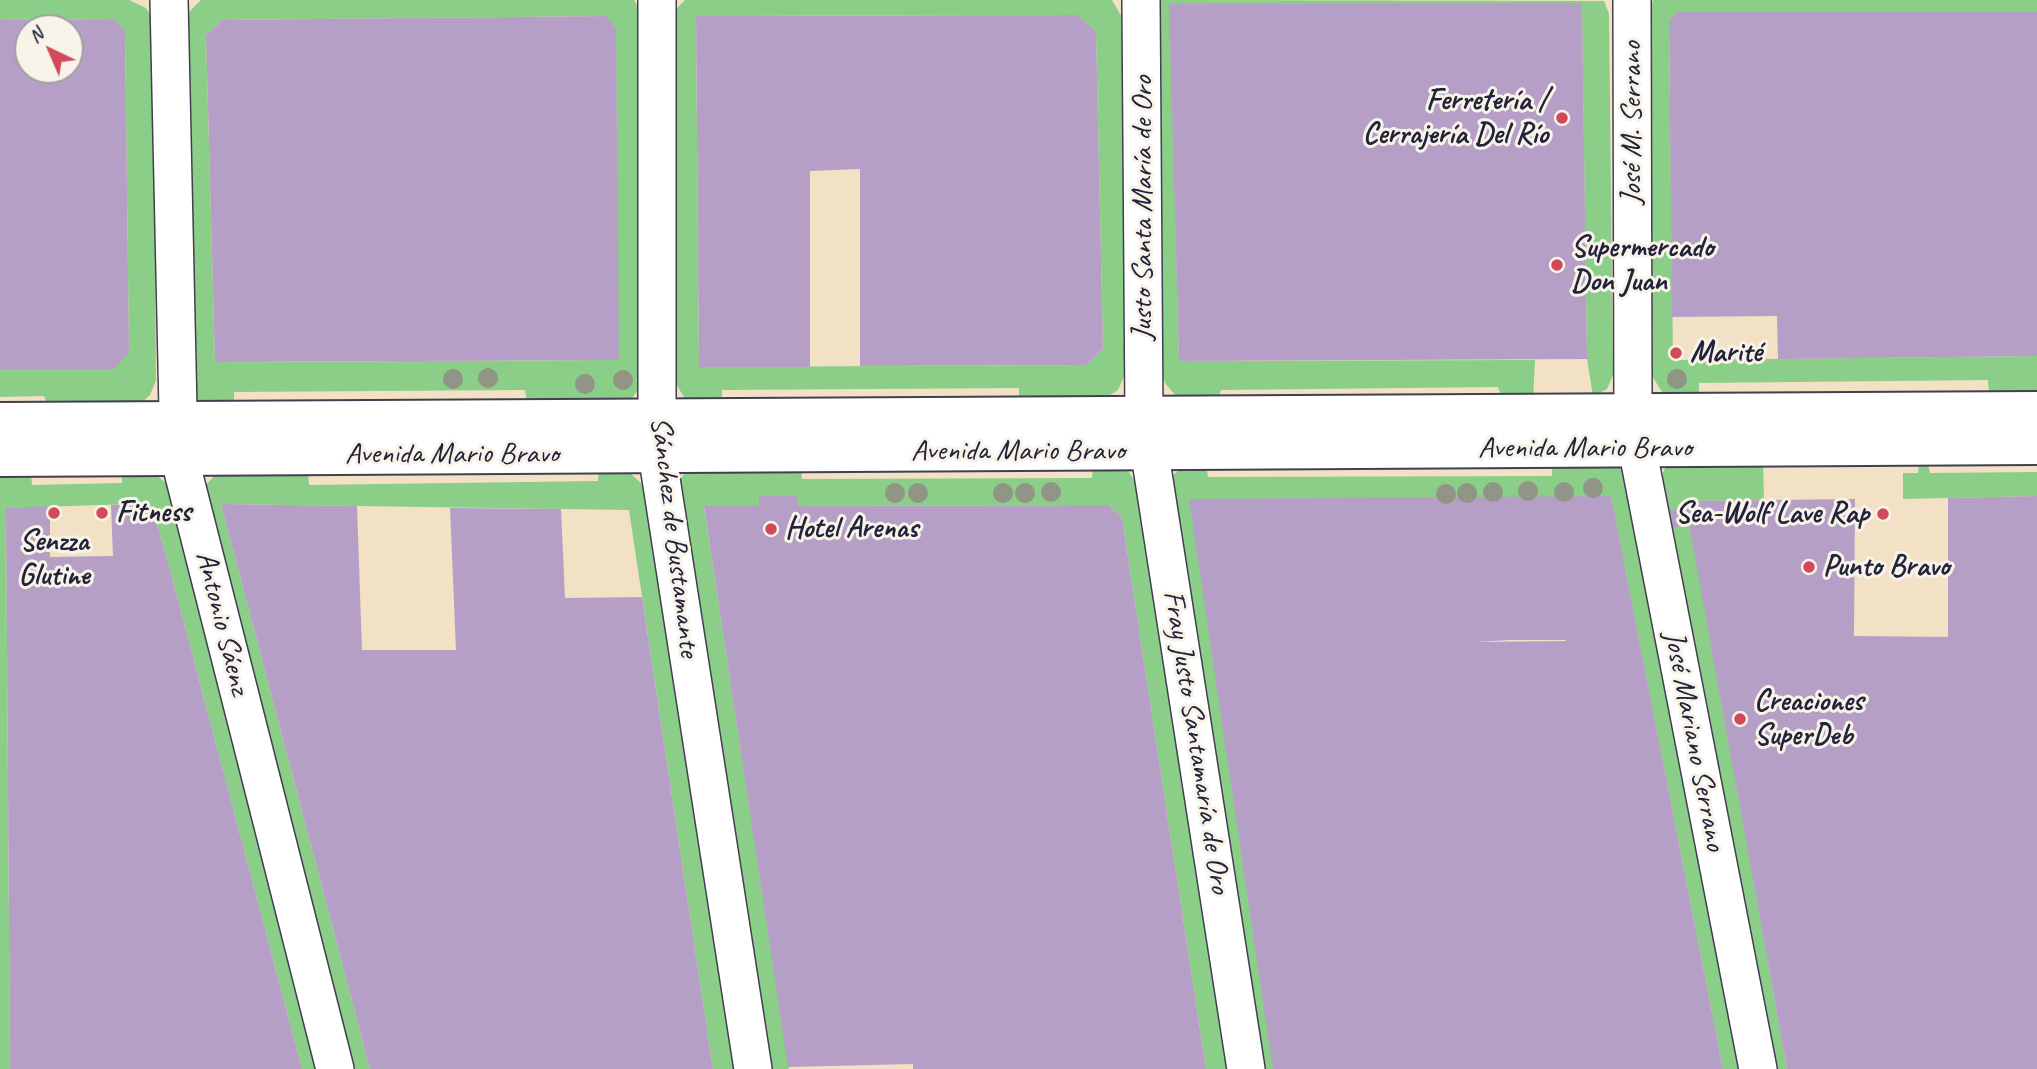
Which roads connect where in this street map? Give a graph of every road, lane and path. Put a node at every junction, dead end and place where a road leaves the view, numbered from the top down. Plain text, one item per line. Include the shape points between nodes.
1 (169, 0) edge
2 (657, 0) edge
3 (1142, 0) edge
4 (1632, 0) edge
5 (2037, 411) edge
6 (0, 422) edge
7 (1635, 430) junction
8 (1147, 433) junction
9 (657, 436) junction
10 (178, 438) junction
11 (2037, 445) edge
12 (0, 457) edge
13 (335, 1069) edge
14 (753, 1069) edge
15 (1246, 1069) edge
16 (1758, 1069) edge

1 - 10 street, Antonio Sáenz
2 - 9 street, Sánchez de Bustamante
3 - 8 street, Justo Santa María de Oro
4 - 7 street, José M. Serrano
5 - 7 main road, Avenida Mario Bravo
6 - 10 main road, Avenida Mario Bravo
7 - 8 main road, Avenida Mario Bravo
7 - 11 main road, Avenida Mario Bravo
7 - 16 street, José Mariano Serrano
8 - 9 main road, Avenida Mario Bravo
8 - 15 street, Fray Justo Santamaría de Oro
9 - 10 main road, Avenida Mario Bravo
9 - 14 street, Sánchez de Bustamante
10 - 12 main road, Avenida Mario Bravo
10 - 13 street, Antonio Sáenz

